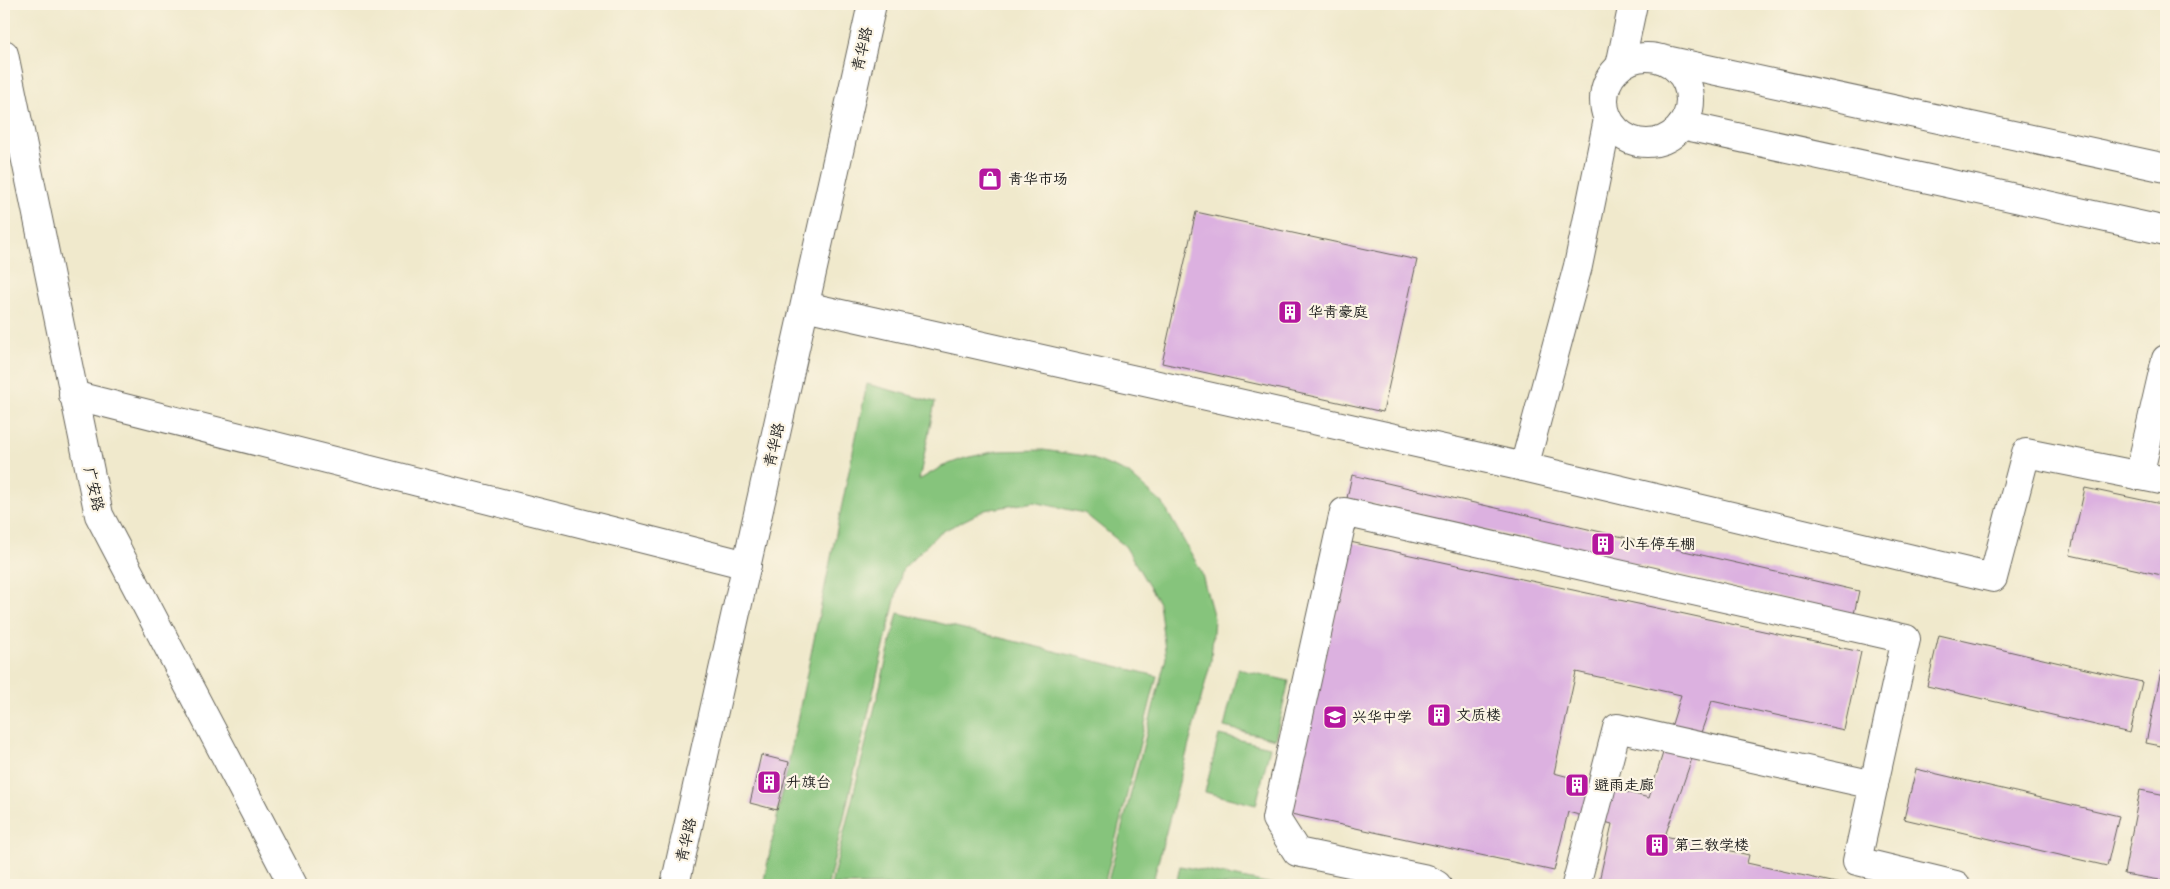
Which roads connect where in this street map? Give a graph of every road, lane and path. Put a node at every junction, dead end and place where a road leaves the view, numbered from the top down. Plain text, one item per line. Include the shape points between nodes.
1 (872, 4) edge
2 (1633, 4) edge
3 (4, 54) edge
4 (1661, 59) junction
5 (1620, 66) junction
6 (1608, 119) junction
7 (1682, 125) junction
8 (2166, 168) edge
9 (2166, 231) edge
10 (805, 306) junction
11 (2166, 359) edge
12 (73, 395) junction
13 (1524, 467) junction
14 (2139, 476) junction
15 (2166, 481) edge
16 (747, 565) junction
17 (1874, 786) junction
18 (293, 885) edge
19 (676, 885) edge
20 (1437, 885) edge
21 (1576, 885) edge
22 (1956, 885) edge

1 - 10 street, 青华路
2 - 5 street
3 - 12 street, 广安路
4 - 5 street via 1633,59
4 - 7 street via 1682,74 1688,87 1688,114
4 - 8 street
5 - 6 street via 1605,90
6 - 7 street via 1629,139 1644,142 1672,135
6 - 13 street via 1578,266
7 - 9 street
10 - 13 street
10 - 16 street, 青华路
11 - 14 street
12 - 16 street
12 - 18 street, 广安路 via 99,514
13 - 14 street via 1993,578 2026,453
14 - 15 street
16 - 19 street, 青华路
17 - 20 street via 1906,639 1344,512 1276,819 1297,852 1427,879
17 - 21 street via 1617,728
17 - 22 street via 1857,862

